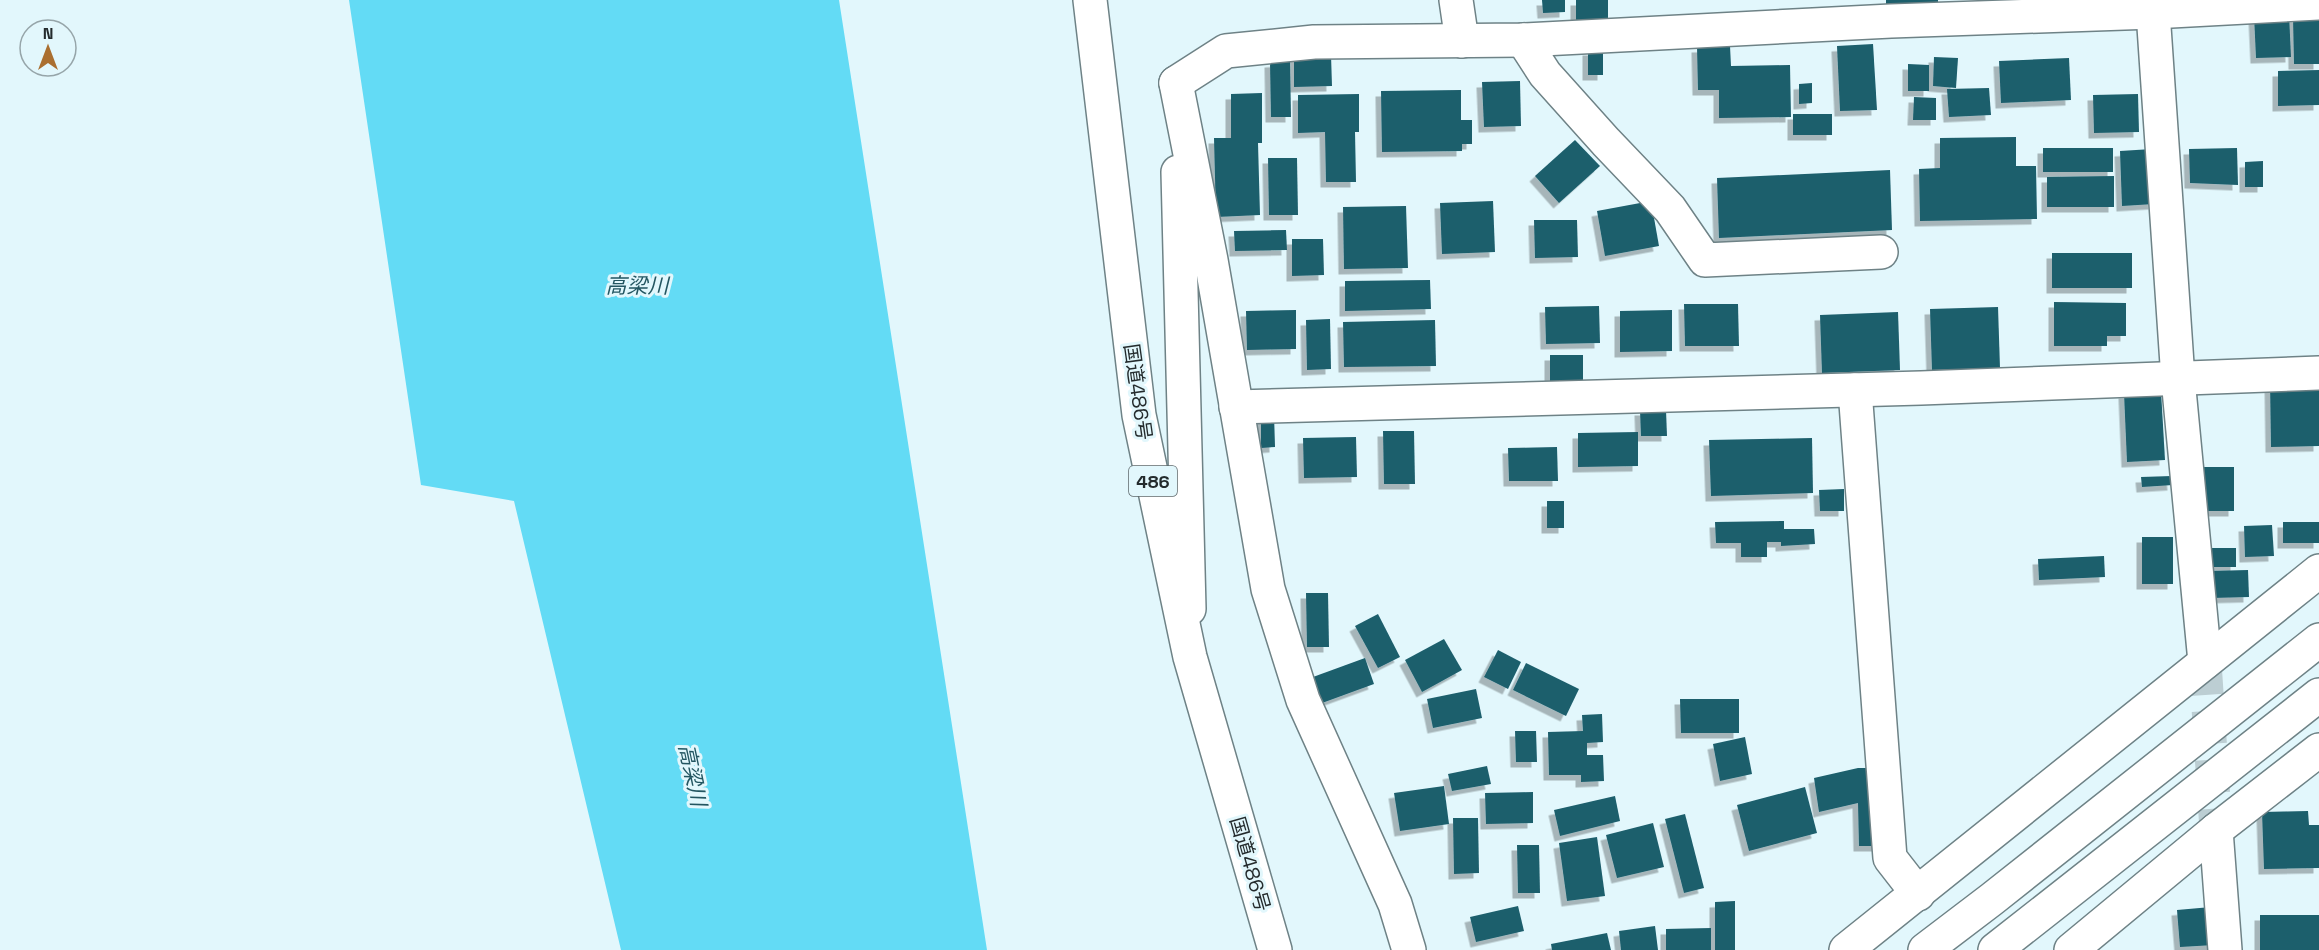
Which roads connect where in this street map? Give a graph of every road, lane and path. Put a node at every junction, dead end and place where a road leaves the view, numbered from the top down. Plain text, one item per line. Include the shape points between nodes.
1 (1090, 0) edge
2 (1456, 0) edge
3 (2319, 3) edge
4 (2153, 12) junction
5 (1747, 14) edge
6 (1523, 40) junction
7 (1462, 41) junction
8 (1176, 83) junction
9 (1881, 252) dead end
10 (2319, 373) edge
11 (2178, 379) junction
12 (1855, 390) junction
13 (1236, 407) junction
14 (2319, 571) edge
15 (2319, 640) edge
16 (1190, 657) junction
17 (2205, 662) junction
18 (2319, 695) edge
19 (2319, 750) edge
20 (2216, 830) junction
21 (1918, 894) junction
22 (1275, 950) edge
23 (1409, 950) edge
24 (1846, 950) edge
25 (1925, 950) edge
26 (1995, 950) edge
27 (2071, 950) edge
28 (2225, 950) edge

1 - 16 main road, 国道486号 / 486 via 1139,415
2 - 7 main road
3 - 4 main road
4 - 5 main road via 1891,21
4 - 11 main road
5 - 6 main road
6 - 7 main road
6 - 9 main road via 1545,74 1670,209 1705,261
7 - 8 main road via 1314,42 1226,51
8 - 13 main road
8 - 16 main road
10 - 11 main road
11 - 12 main road
11 - 17 main road
12 - 13 main road
12 - 21 main road via 1890,858
13 - 23 main road via 1268,589 1299,689 1395,904
14 - 17 main road
15 - 25 main road
16 - 22 main road, 国道486号 / 486
17 - 21 main road
18 - 26 main road
19 - 20 main road
20 - 27 main road
20 - 28 main road
21 - 24 main road

